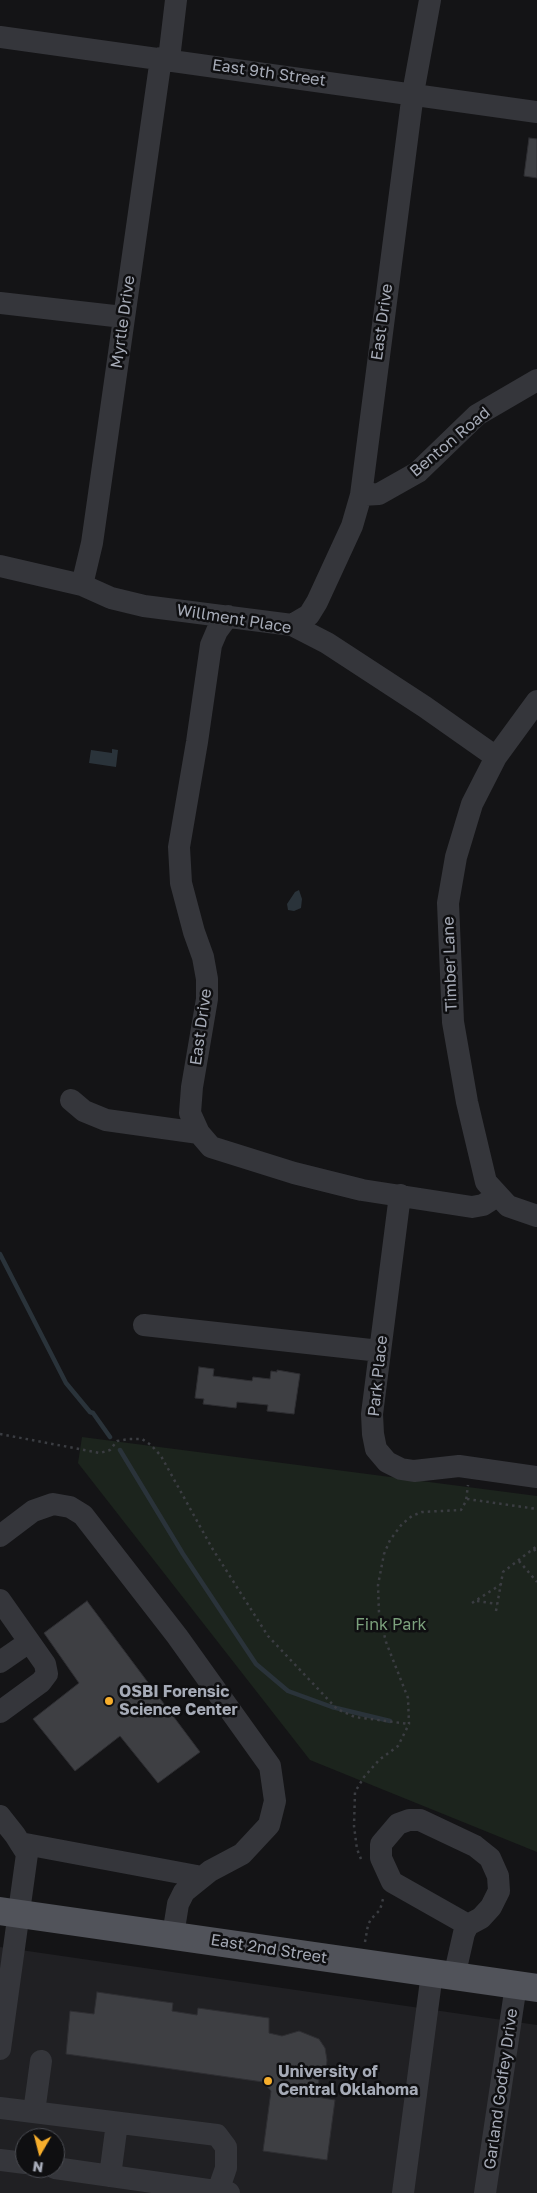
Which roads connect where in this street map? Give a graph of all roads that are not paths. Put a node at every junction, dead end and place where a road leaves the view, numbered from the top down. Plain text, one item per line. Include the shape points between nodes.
1 (176, 0) edge
2 (430, 0) edge
3 (0, 37) edge
4 (165, 59) junction
5 (413, 93) junction
6 (537, 112) edge
7 (0, 303) edge
8 (123, 317) junction
9 (537, 380) edge
10 (361, 495) junction
11 (0, 566) edge
12 (82, 585) junction
13 (228, 616) junction
14 (292, 625) junction
15 (537, 701) edge
16 (496, 757) junction
17 (71, 1100) dead end
18 (198, 1133) junction
19 (400, 1195) junction
20 (497, 1196) junction
21 (537, 1216) edge
22 (144, 1324) dead end
23 (380, 1351) junction
24 (537, 1477) edge
25 (0, 1536) edge
26 (0, 1600) edge
27 (29, 1642) junction
28 (0, 1662) edge
29 (0, 1712) edge
30 (0, 1816) edge
31 (20, 1843) junction
32 (202, 1877) junction
33 (10, 1912) edge
34 (468, 1925) junction
35 (173, 1935) junction
36 (443, 1975) junction
37 (527, 1987) edge
38 (3, 2012) edge
39 (0, 2049) edge
40 (41, 2061) dead end
41 (0, 2108) edge
42 (34, 2112) junction
43 (117, 2122) junction
44 (0, 2160) edge
45 (15, 2162) edge
46 (65, 2169) edge
47 (110, 2176) junction
48 (182, 2190) edge
49 (224, 2192) edge
50 (403, 2193) edge
51 (486, 2193) edge

1 - 4 street, Myrtle Drive
2 - 5 street, East Drive
3 - 4 street, East 9th Street
4 - 5 street, East 9th Street
4 - 8 street, Myrtle Drive
5 - 6 street, East 9th Street
5 - 10 street, East Drive
7 - 8 street
8 - 12 street, Myrtle Drive via 92,543
9 - 10 street, Benton Road via 476,415 418,472 379,494
10 - 14 street, East Drive via 352,526 316,602 309,615
11 - 12 street, Willment Place
12 - 13 street, Willment Place via 111,598 144,606
13 - 14 street, Willment Place
13 - 18 street, East Drive via 216,631 211,645 179,847 181,883 208,979 190,1113
14 - 16 street, Willment Place via 327,643
15 - 16 street, Timber Lane
16 - 20 street, Timber Lane via 472,804 456,857 448,903 453,1022 479,1156 486,1182
17 - 18 street via 84,1111 106,1120
18 - 19 street via 211,1147 294,1173 362,1190
19 - 20 street via 472,1207 483,1205
19 - 23 street, Park Place
20 - 21 street, Timber Lane via 508,1206
22 - 23 street
23 - 24 street, Park Place via 372,1414 373,1434 376,1449 387,1462 414,1471 459,1466
25 - 32 street via 33,1511 53,1504 70,1507 84,1515 177,1636 270,1766 276,1801 269,1824 242,1854
26 - 27 street
27 - 28 street
27 - 29 street via 45,1664 47,1674
30 - 31 street
31 - 32 street
31 - 33 street via 26,1854
32 - 35 street via 184,1892 178,1904
33 - 35 main road, East 2nd Street
33 - 38 street
34 - 34 street via 481,1918 499,1891 498,1876 490,1858 475,1846 420,1820 398,1824 381,1844 381,1858 392,1882
34 - 36 street
35 - 36 main road, East 2nd Street
36 - 37 main road, East 2nd Street
36 - 50 street
37 - 51 street, Garland Godfey Drive
38 - 39 street
40 - 42 street
41 - 42 street
42 - 43 street
43 - 47 street
43 - 49 street via 217,2135 226,2147
44 - 45 street
46 - 47 street
47 - 48 street
48 - 49 street

